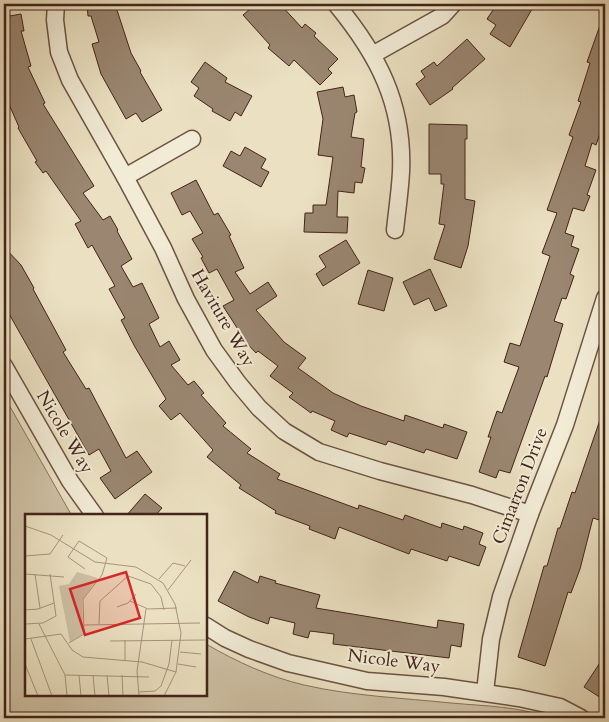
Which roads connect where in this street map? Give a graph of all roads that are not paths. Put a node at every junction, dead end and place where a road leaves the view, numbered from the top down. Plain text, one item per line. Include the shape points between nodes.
1 (56, 4) edge
2 (336, 4) edge
3 (453, 4) edge
4 (374, 54) junction
5 (192, 139) dead end
6 (125, 176) junction
7 (394, 230) dead end
8 (605, 298) edge
9 (4, 366) edge
10 (94, 514) edge
11 (530, 514) junction
12 (208, 627) edge
13 (485, 692) junction
14 (581, 718) edge

1 - 6 street, Haviture Way via 59,52 70,80
2 - 4 street
3 - 4 street via 442,16
4 - 7 street via 396,111 400,143 401,172
5 - 6 street
6 - 11 street, Haviture Way via 214,350 259,408 284,431 319,452
8 - 11 street, Cimarron Drive via 565,425
9 - 10 street, Nicole Way via 70,481
11 - 13 street, Cimarron Drive via 501,597 491,639
12 - 13 street, Nicole Way via 249,649 288,663 367,681
13 - 14 street, Nicole Way via 560,707

